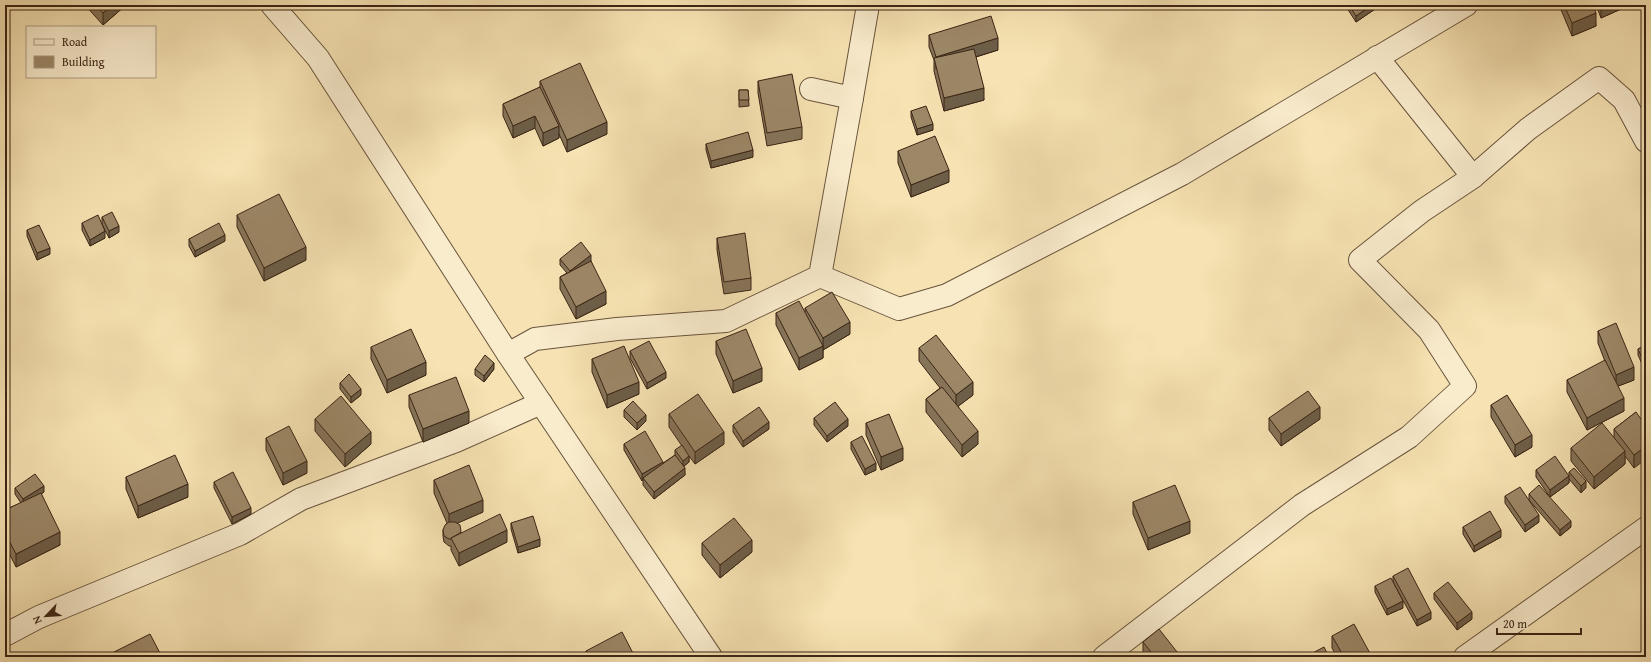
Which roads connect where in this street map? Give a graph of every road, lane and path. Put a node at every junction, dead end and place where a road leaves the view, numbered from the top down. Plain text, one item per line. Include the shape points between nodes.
1 (272, 5) edge
2 (868, 5) edge
3 (1466, 5) edge
4 (1377, 57) junction
5 (811, 89) dead end
6 (852, 98) junction
7 (1646, 141) edge
8 (1474, 177) junction
9 (820, 276) junction
10 (508, 354) junction
11 (541, 404) junction
12 (1646, 528) edge
13 (5, 635) edge
14 (1476, 654) edge
15 (711, 657) edge
16 (1104, 657) edge

1 - 10 street via 318,58
2 - 6 street
3 - 4 street
4 - 8 street
4 - 9 street via 1182,174 947,295 899,309
5 - 6 street
6 - 9 street
7 - 8 street via 1624,100 1599,78 1528,129
8 - 16 street via 1422,210 1360,260 1429,330 1465,386 1409,437 1302,505
9 - 10 street via 726,322 617,329 535,339
10 - 11 street
11 - 13 street via 456,441 301,499 240,534 39,617
11 - 15 street
12 - 14 street

